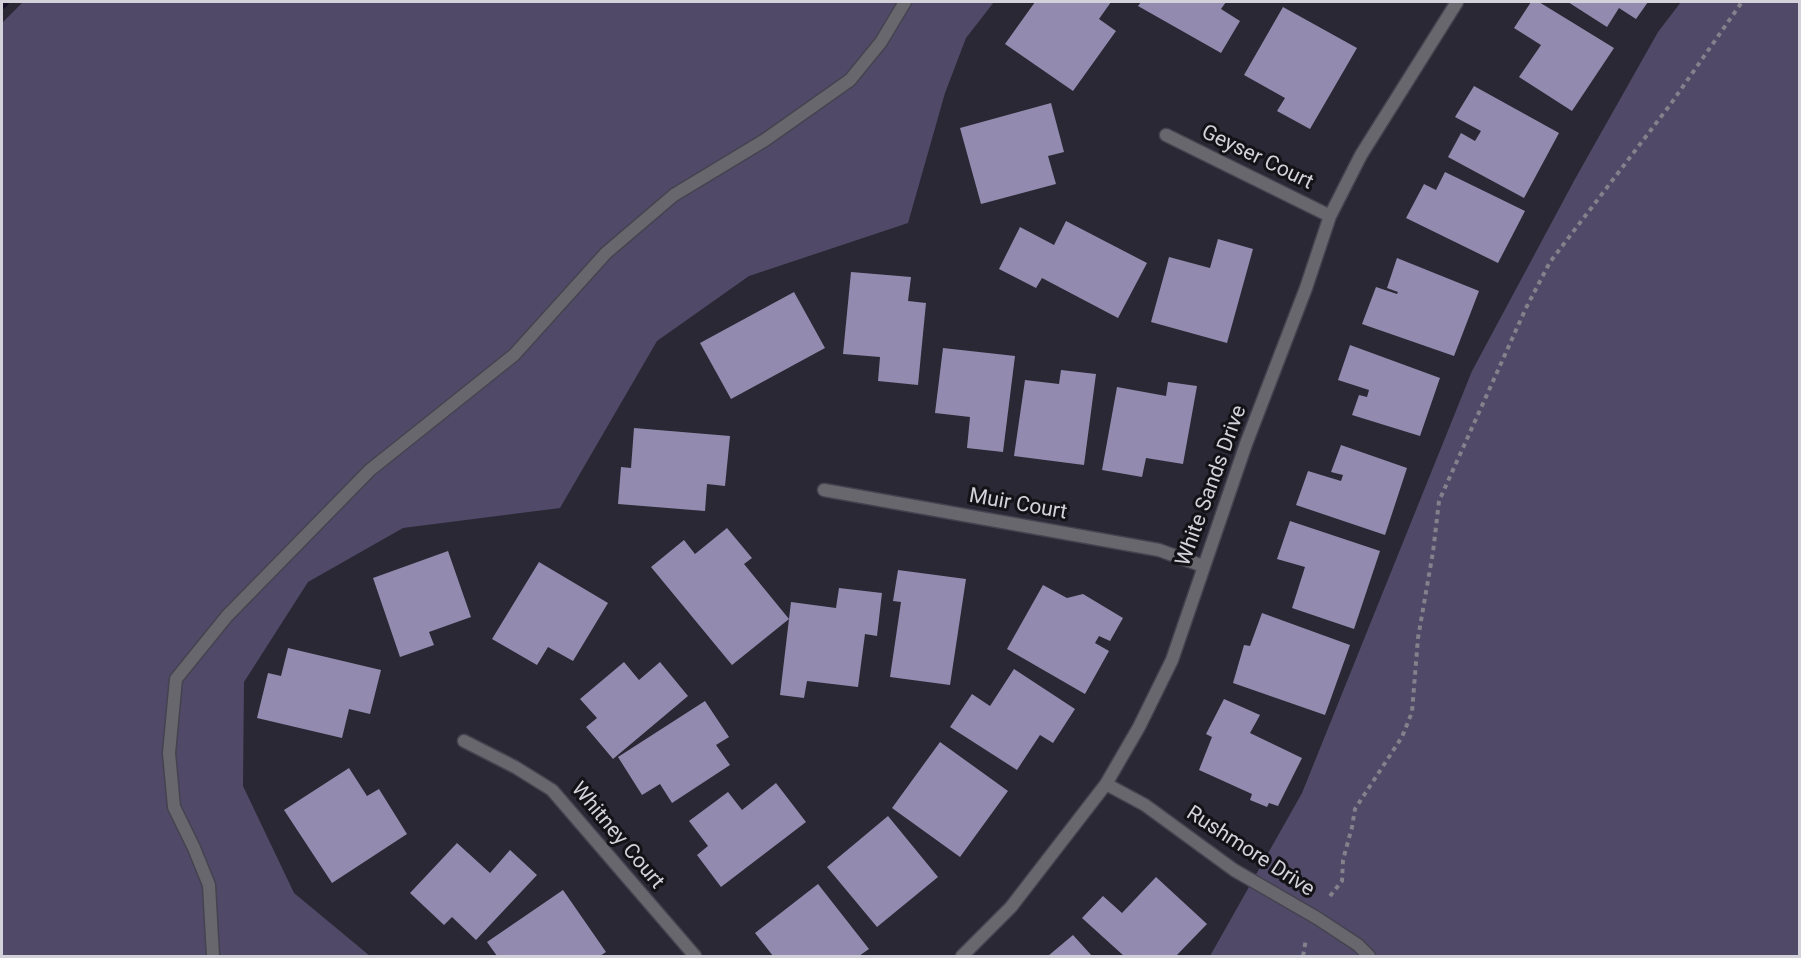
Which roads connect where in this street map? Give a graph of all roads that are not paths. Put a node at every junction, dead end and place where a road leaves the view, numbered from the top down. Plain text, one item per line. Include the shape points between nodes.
1 (905, 2) edge
2 (1457, 2) edge
3 (1166, 135) dead end
4 (1330, 216) junction
5 (824, 490) dead end
6 (1203, 567) junction
7 (464, 741) dead end
8 (1106, 784) junction
9 (213, 957) edge
10 (695, 957) edge
11 (962, 957) edge
12 (1369, 957) edge

1 - 9 street via 881,42 850,80 765,140 674,195 606,253 514,355 370,470 227,616 176,679 169,753 174,807 209,885
2 - 4 street, White Sands Drive via 1360,155
3 - 4 street, Geyser Court
4 - 6 street, White Sands Drive
5 - 6 street, Muir Court via 1159,550
6 - 8 street, White Sands Drive via 1172,660
7 - 10 street, Whitney Court via 552,790
8 - 11 street, White Sands Drive via 1011,908
8 - 12 street, Rushmore Drive via 1145,805 1234,870 1317,918

